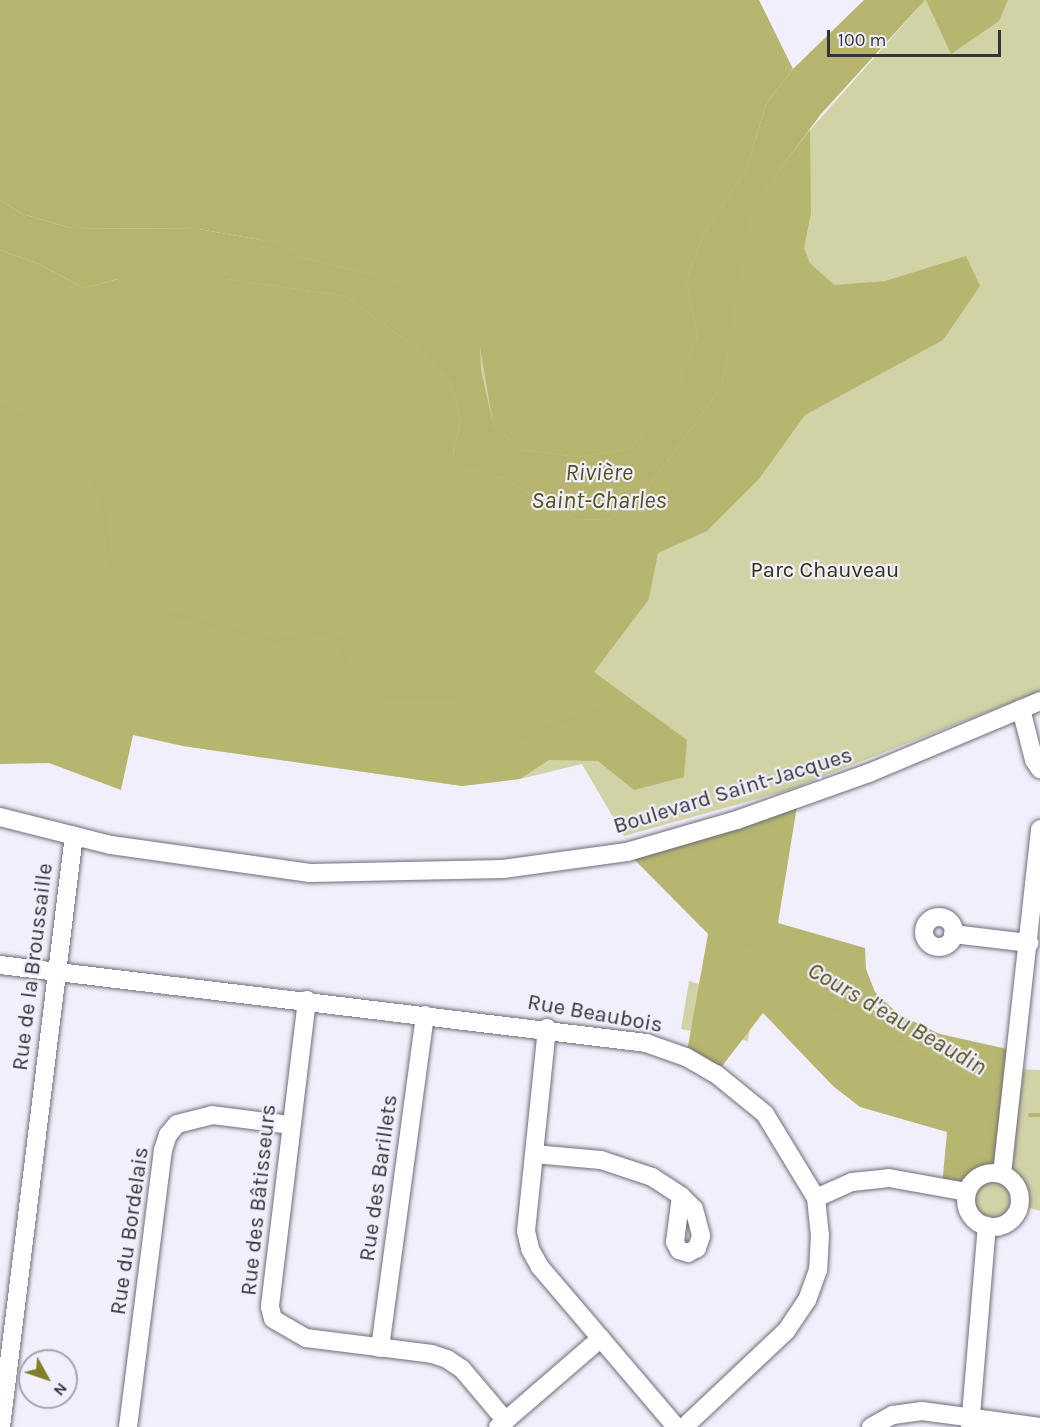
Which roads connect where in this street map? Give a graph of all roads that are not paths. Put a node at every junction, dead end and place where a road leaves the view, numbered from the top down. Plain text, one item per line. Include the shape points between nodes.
1 (1035, 705) edge
2 (1040, 769) edge
3 (0, 817) edge
4 (1040, 829) edge
5 (75, 836) junction
6 (953, 934) dead end
7 (1029, 943) junction
8 (0, 965) edge
9 (56, 973) junction
10 (307, 1000) junction
11 (425, 1015) junction
12 (547, 1028) junction
13 (290, 1125) junction
14 (534, 1154) junction
15 (1002, 1174) junction
16 (967, 1192) junction
17 (681, 1196) dead end
18 (816, 1198) junction
19 (987, 1227) junction
20 (601, 1338) junction
21 (380, 1348) junction
22 (1, 1419) edge
23 (970, 1422) edge
24 (502, 1424) edge
25 (128, 1427) edge
26 (676, 1427) edge
27 (684, 1427) edge
28 (871, 1427) edge
29 (1040, 1427) edge

1 - 2 street via 1034,760
1 - 5 street, Boulevard Saint-Jacques via 869,773 737,820 627,852 503,869 310,873
3 - 5 street, Boulevard Saint-Jacques
4 - 7 street
5 - 9 street, Rue de la Broussaille
6 - 7 street
7 - 15 street
8 - 9 street, Rue Beaubois
9 - 10 street, Rue Beaubois
9 - 22 street, Rue de la Broussaille
10 - 11 street, Rue Beaubois
10 - 13 street, Rue des Bâtisseurs
11 - 12 street, Rue Beaubois
11 - 21 street, Rue des Barillets
12 - 14 street
12 - 18 street, Rue Beaubois via 646,1043 686,1057 716,1074 765,1114
13 - 21 street, Rue des Bâtisseurs via 270,1307 273,1319 306,1338
13 - 25 street, Rue du Bordelais via 212,1115 177,1124 168,1135
14 - 17 street via 601,1160 652,1177
14 - 20 street via 526,1231 530,1249 540,1267
15 - 16 street via 977,1177
15 - 19 street via 1018,1190 1020,1205 1011,1220
16 - 18 street via 889,1178 852,1182
16 - 19 street via 967,1208 976,1221
18 - 27 street, Rue Beaubois via 818,1269 807,1300 786,1331 756,1362
19 - 23 street
20 - 24 street
20 - 26 street
21 - 24 street, Rue des Bâtisseurs via 447,1359 462,1369
23 - 28 street via 922,1411 893,1415
23 - 29 street

